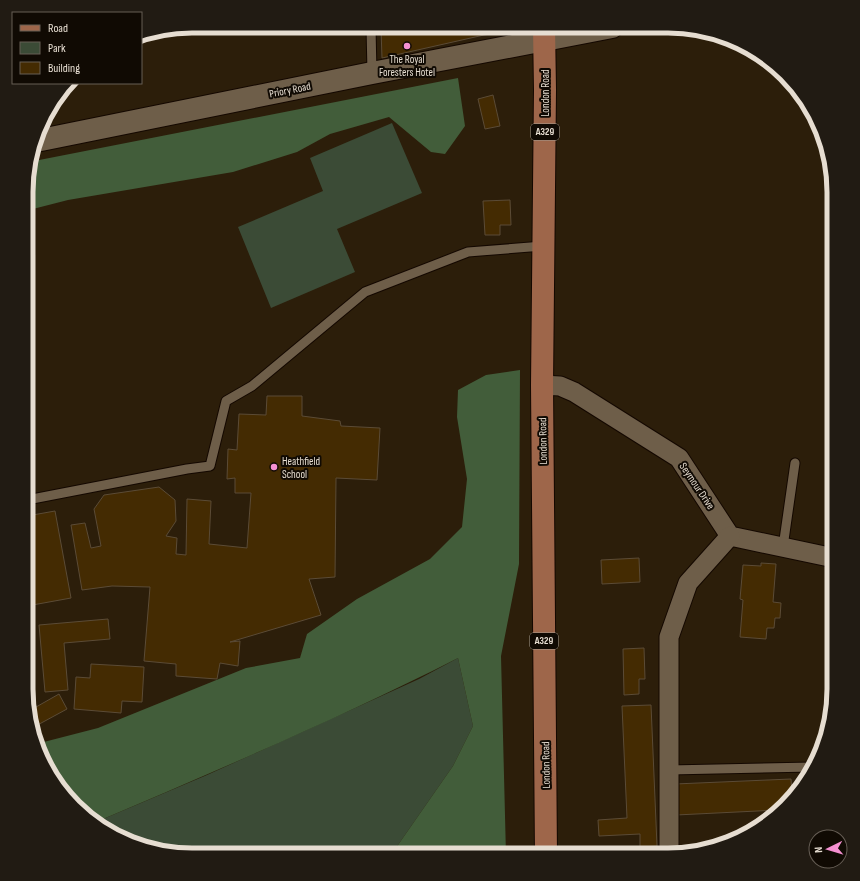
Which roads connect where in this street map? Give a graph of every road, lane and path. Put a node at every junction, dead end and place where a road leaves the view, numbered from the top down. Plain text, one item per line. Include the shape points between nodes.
1 (371, 33) edge
2 (544, 34) edge
3 (372, 73) junction
4 (41, 140) edge
5 (543, 246) junction
6 (542, 385) junction
7 (795, 462) dead end
8 (33, 499) edge
9 (730, 536) junction
10 (783, 547) junction
11 (827, 556) edge
12 (807, 767) edge
13 (669, 770) junction
14 (546, 848) edge
15 (669, 848) edge

1 - 3 lane
2 - 3 main road, Priory Road
2 - 5 main road, London Road / A329
3 - 4 main road, Priory Road
5 - 6 main road, London Road / A329
5 - 8 lane via 468,252 365,292 252,386 226,401 210,466
6 - 9 street, Seymour Drive via 560,386 574,392 678,458
6 - 14 main road, London Road / A329
7 - 10 lane
9 - 10 street
9 - 13 street via 688,583 669,637
10 - 11 street
12 - 13 lane
13 - 15 street

